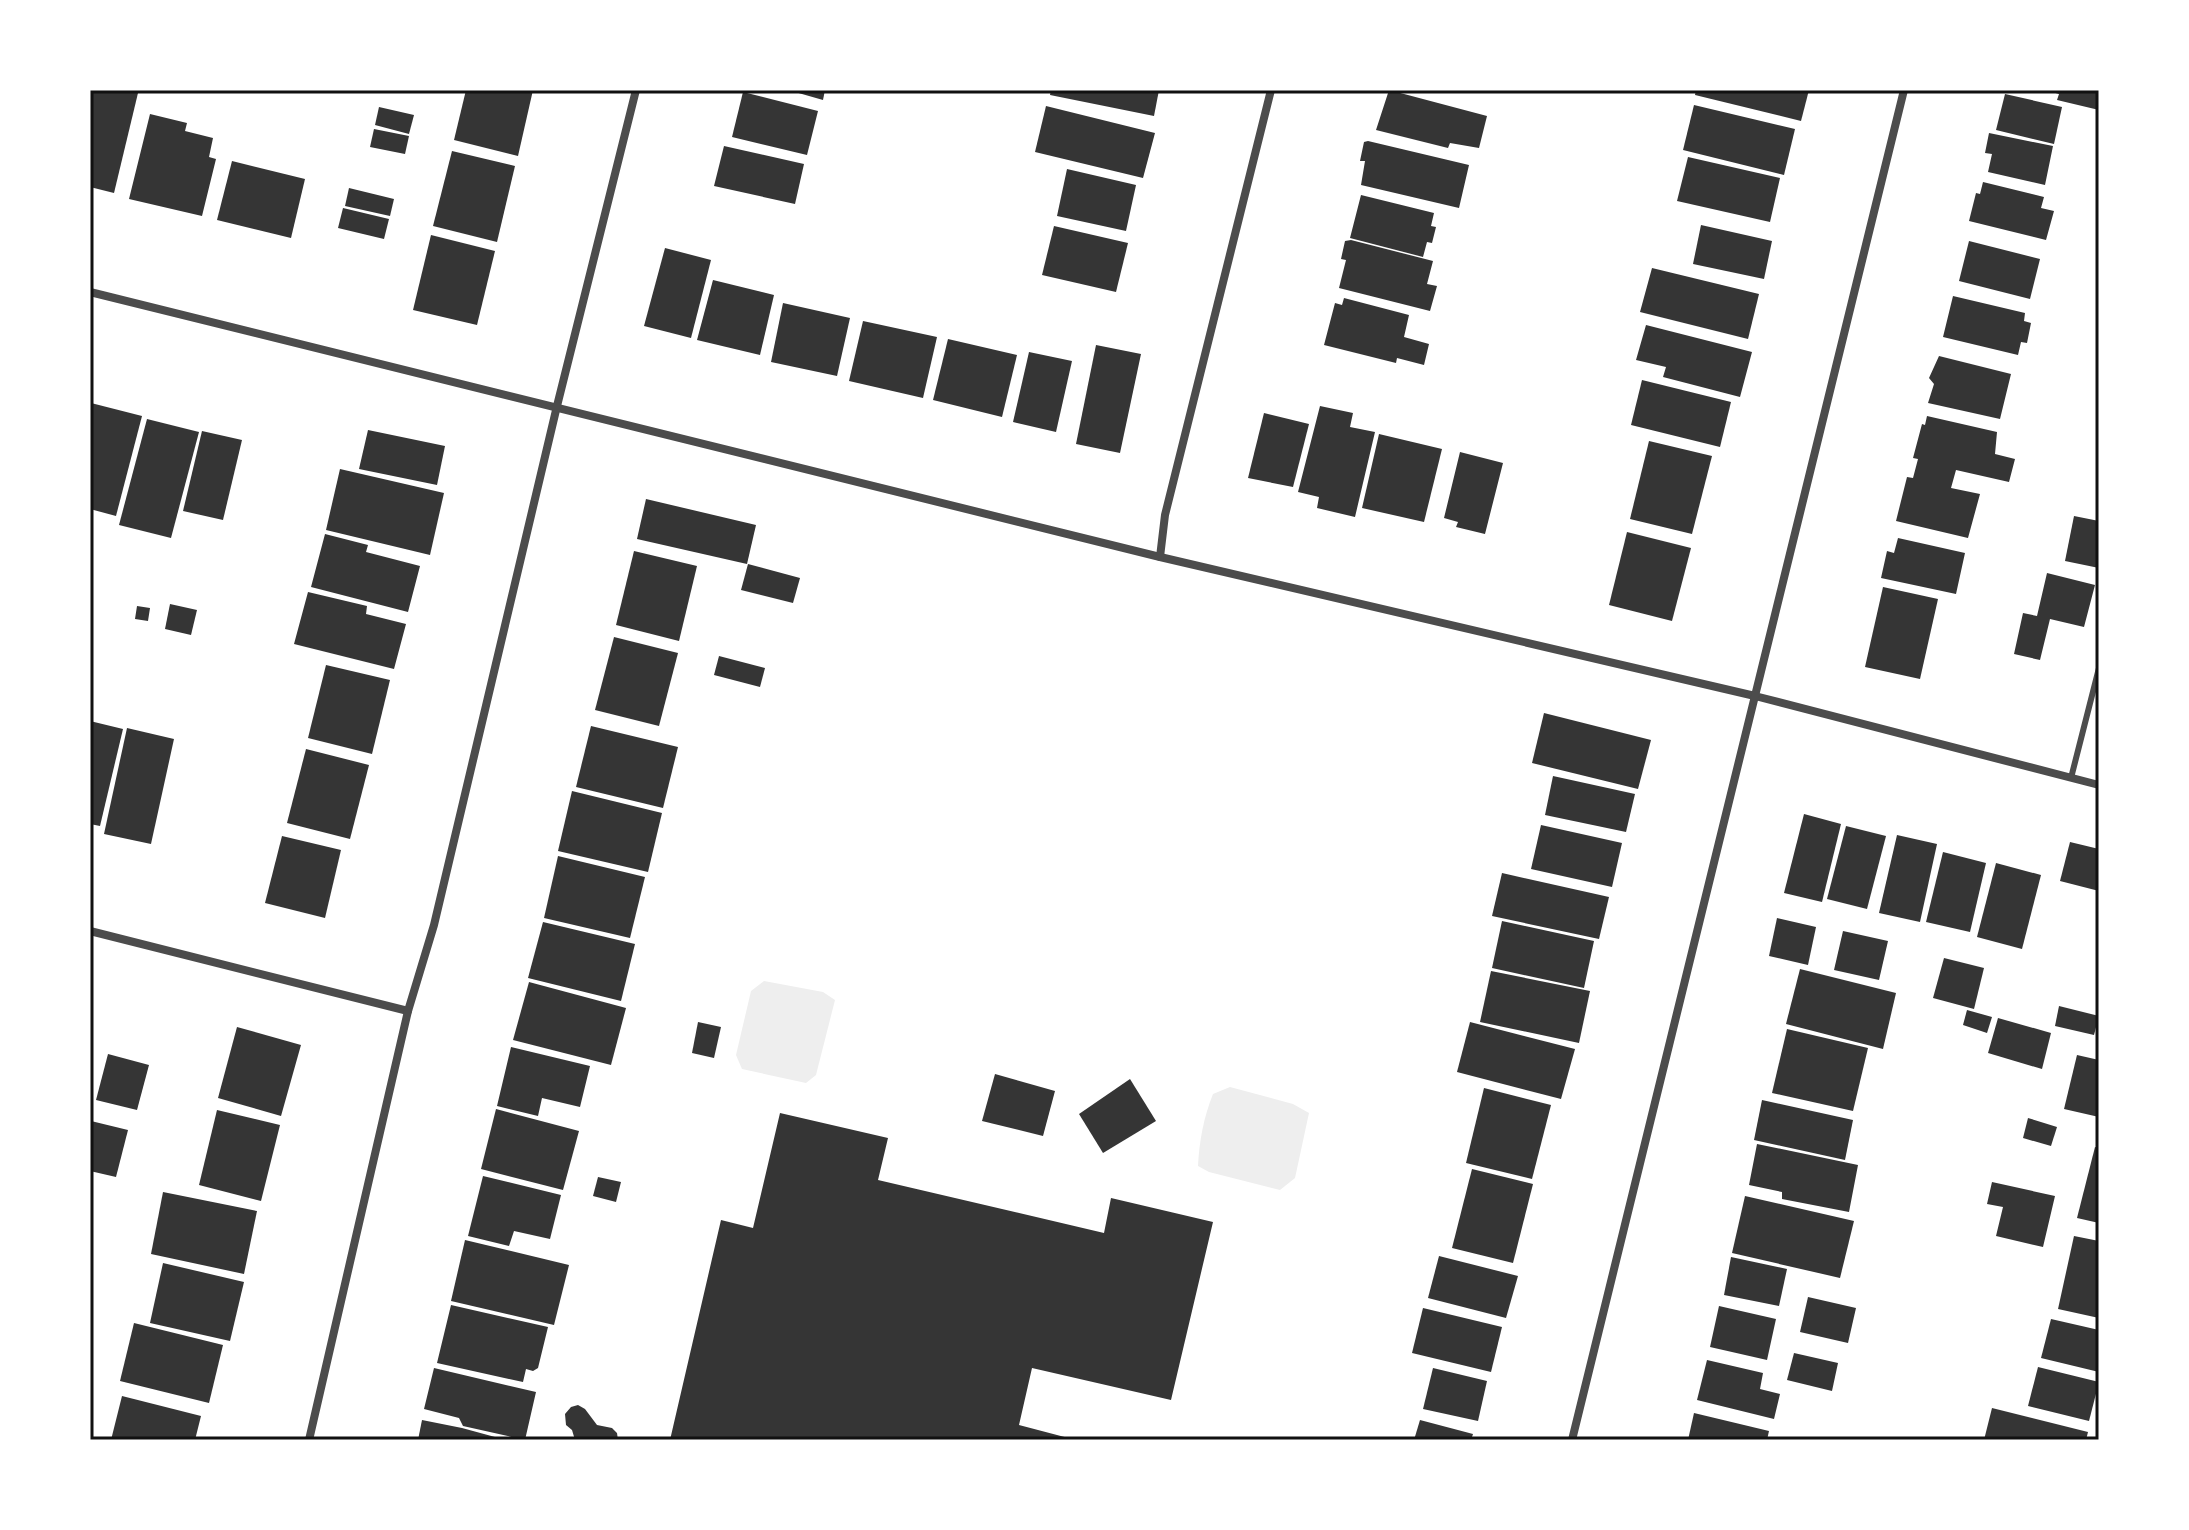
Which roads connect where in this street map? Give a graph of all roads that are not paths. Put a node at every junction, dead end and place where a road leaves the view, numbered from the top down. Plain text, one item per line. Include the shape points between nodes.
1 (636, 90) edge
2 (1271, 90) edge
3 (1904, 90) edge
4 (90, 292) edge
5 (557, 406) junction
6 (1160, 557) junction
7 (2099, 668) edge
8 (1755, 696) junction
9 (2071, 778) junction
10 (2099, 785) edge
11 (90, 931) edge
12 (408, 1011) junction
13 (309, 1440) edge
14 (1572, 1440) edge

1 - 5 street
2 - 6 street via 1165,515
3 - 8 street
4 - 5 street
5 - 6 street
5 - 12 street via 437,910
6 - 8 street
7 - 9 lane
8 - 9 street
8 - 14 street
9 - 10 street
11 - 12 street
12 - 13 street

